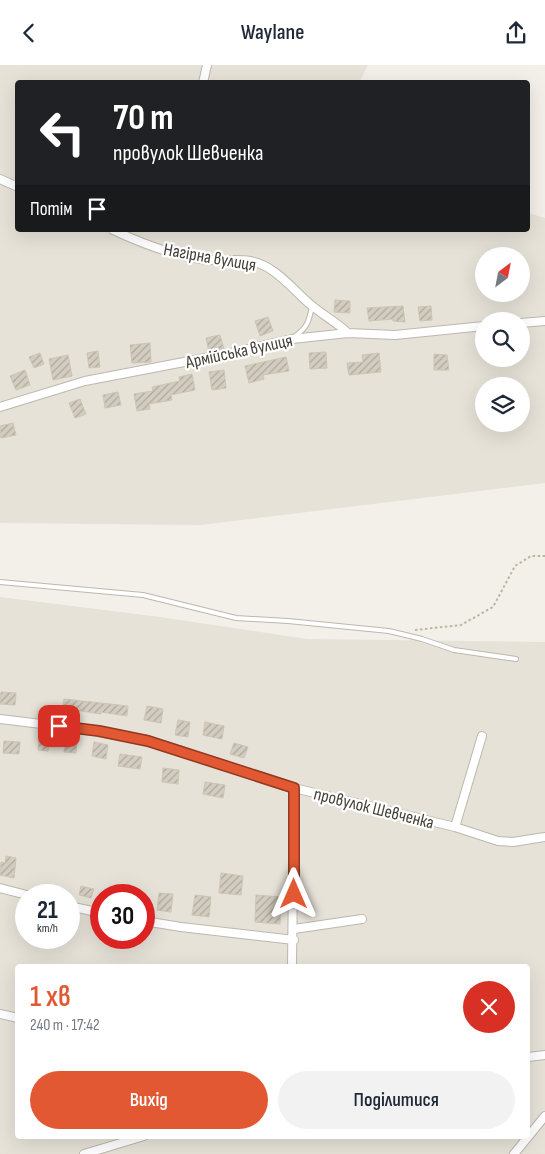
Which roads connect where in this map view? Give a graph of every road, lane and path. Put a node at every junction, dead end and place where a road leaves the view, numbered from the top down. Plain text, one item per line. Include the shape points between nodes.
1 (207, 65) edge
2 (204, 80) edge
3 (0, 179) edge
4 (15, 186) edge
5 (117, 232) edge
6 (312, 306) junction
7 (545, 321) edge
8 (530, 322) edge
9 (475, 327) edge
10 (348, 333) junction
11 (292, 339) junction
12 (0, 407) edge
13 (545, 556) edge
14 (0, 581) edge
15 (408, 631) dead end
16 (516, 659) dead end
17 (0, 719) edge
18 (482, 736) dead end
19 (294, 788) junction
20 (455, 827) junction
21 (545, 837) edge
22 (0, 888) edge
23 (15, 892) edge
24 (362, 919) dead end
25 (155, 923) edge
26 (294, 929) junction
27 (294, 941) junction
28 (292, 964) edge
29 (0, 1014) edge
30 (15, 1017) edge
31 (545, 1055) edge
32 (530, 1057) edge
33 (545, 1116) edge
34 (530, 1134) edge
35 (136, 1139) edge
36 (526, 1139) edge
37 (100, 1152) edge
38 (84, 1154) edge
39 (514, 1154) edge

1 - 2 street
3 - 4 street
5 - 6 street, Нагірна вулиця via 140,243 193,258 250,261 262,265
6 - 10 street, Нагірна вулиця
6 - 11 lane via 310,320 304,330
7 - 8 street
9 - 10 street, Армійська вулиця via 395,335
10 - 11 street, Армійська вулиця
11 - 12 street, Армійська вулиця via 85,381
13 - 15 path via 532,556 515,566 493,607 461,625
14 - 16 lane via 143,595 236,618 389,631 454,650
17 - 19 street, провулок Шевченка via 99,731 148,741
18 - 20 street
19 - 20 street, провулок Шевченка
19 - 26 street
20 - 21 street, провулок Шевченка via 498,841
22 - 23 street
24 - 26 street
25 - 27 street
26 - 27 street
27 - 28 street
29 - 30 street
31 - 32 street
33 - 34 street
35 - 37 street
36 - 39 street
37 - 38 street

